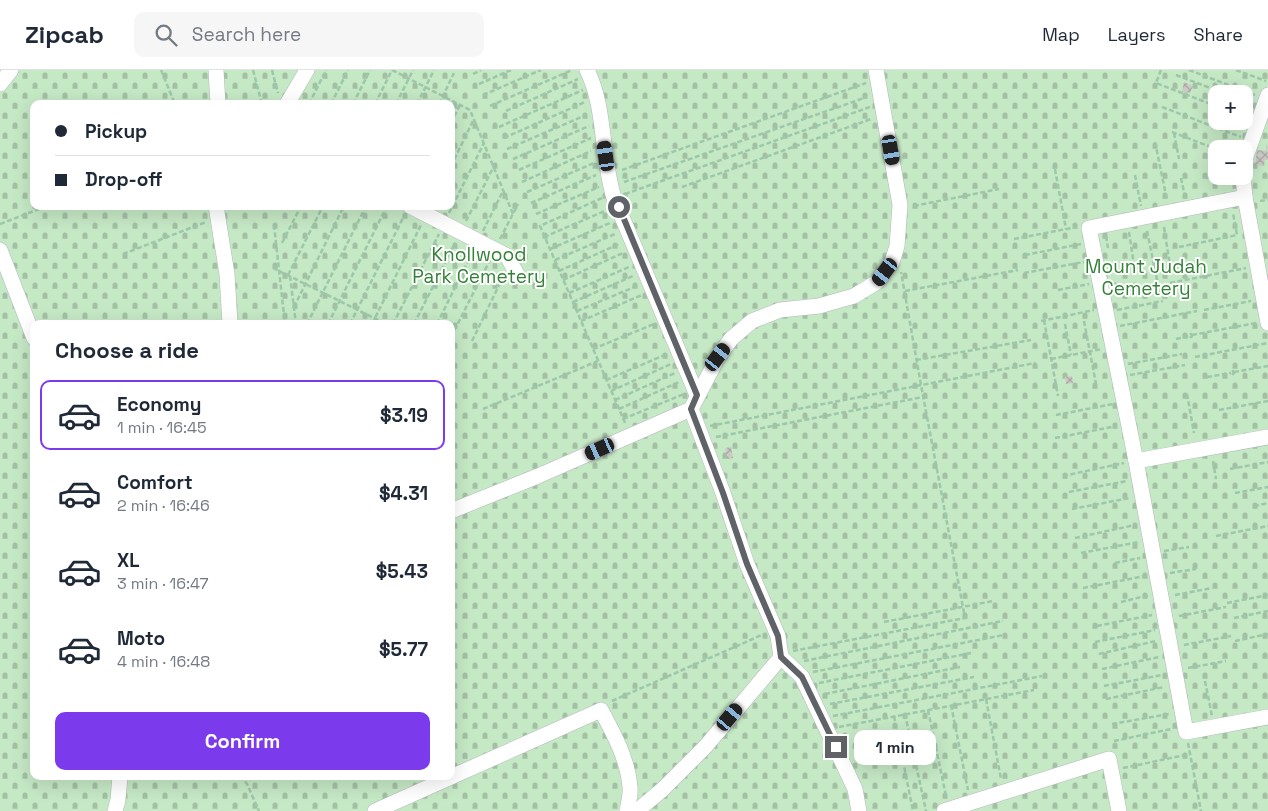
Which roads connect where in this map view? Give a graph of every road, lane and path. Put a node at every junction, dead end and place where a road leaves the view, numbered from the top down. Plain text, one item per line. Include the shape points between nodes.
1 (11, 70) edge
2 (161, 70) edge
3 (216, 70) edge
4 (253, 70) edge
5 (272, 70) edge
6 (307, 70) edge
7 (326, 70) edge
8 (348, 70) edge
9 (370, 70) edge
10 (392, 70) edge
11 (413, 70) edge
12 (434, 70) edge
13 (482, 70) edge
14 (511, 70) edge
15 (541, 70) edge
16 (572, 70) edge
17 (1161, 70) edge
18 (1189, 70) edge
19 (1236, 70) edge
20 (454, 73) dead end
21 (586, 73) edge
22 (473, 74) dead end
23 (1176, 75) dead end
24 (409, 78) junction
25 (0, 84) edge
26 (479, 84) dead end
27 (426, 87) junction
28 (588, 87) dead end
29 (1208, 87) edge
30 (1266, 91) edge
31 (880, 92) edge
32 (483, 95) dead end
33 (443, 96) junction
34 (172, 100) edge
35 (218, 100) edge
36 (261, 100) edge
37 (283, 100) edge
38 (311, 100) edge
39 (333, 100) edge
40 (355, 100) edge
41 (377, 100) edge
42 (398, 100) edge
43 (419, 100) edge
44 (441, 100) edge
45 (451, 100) edge
46 (592, 100) dead end
47 (455, 102) edge
48 (1208, 103) edge
49 (460, 105) junction
50 (490, 106) dead end
51 (1162, 107) dead end
52 (506, 111) dead end
53 (593, 112) dead end
54 (455, 115) edge
55 (474, 120) junction
56 (595, 123) dead end
57 (1262, 124) edge
58 (499, 127) dead end
59 (596, 136) dead end
60 (504, 138) dead end
61 (1246, 139) dead end
62 (1155, 142) dead end
63 (1253, 143) edge
64 (1208, 146) edge
65 (598, 148) dead end
66 (507, 149) dead end
67 (455, 158) edge
68 (1179, 159) dead end
69 (512, 160) dead end
70 (599, 160) dead end
71 (1054, 169) dead end
72 (519, 170) dead end
73 (1135, 175) dead end
74 (1181, 178) dead end
75 (522, 182) dead end
76 (1243, 185) edge
77 (682, 187) dead end
78 (504, 190) junction
79 (999, 190) dead end
80 (527, 192) dead end
81 (1242, 197) junction
82 (532, 203) dead end
83 (518, 204) dead end
84 (1187, 208) junction
85 (900, 209) junction
86 (37, 210) edge
87 (299, 210) edge
88 (321, 210) edge
89 (342, 210) edge
90 (364, 210) edge
91 (385, 210) edge
92 (408, 211) edge
93 (213, 213) edge
94 (1166, 213) junction
95 (427, 214) junction
96 (514, 214) junction
97 (536, 214) dead end
98 (1144, 217) junction
99 (622, 219) junction
100 (1127, 220) junction
101 (0, 224) edge
102 (274, 225) dead end
103 (1081, 226) dead end
104 (1066, 229) junction
105 (544, 237) junction
106 (1014, 239) dead end
107 (478, 241) junction
108 (1092, 242) junction
109 (282, 243) dead end
110 (897, 246) junction
111 (1179, 247) dead end
112 (550, 249) junction
113 (0, 250) edge
114 (495, 250) junction
115 (124, 254) dead end
116 (1025, 255) dead end
117 (555, 260) junction
118 (1096, 260) junction
119 (510, 261) junction
120 (1170, 266) dead end
121 (1257, 266) junction
122 (274, 268) dead end
123 (1018, 270) dead end
124 (279, 271) junction
125 (559, 272) junction
126 (1136, 272) dead end
127 (1024, 273) dead end
128 (289, 276) junction
129 (518, 276) dead end
130 (563, 280) junction
131 (1170, 283) dead end
132 (306, 284) junction
133 (1141, 288) dead end
134 (1058, 290) dead end
135 (323, 292) junction
136 (648, 292) dead end
137 (905, 292) junction
138 (569, 293) junction
139 (1160, 294) dead end
140 (1263, 298) junction
141 (1103, 299) junction
142 (340, 301) junction
143 (1163, 301) dead end
144 (573, 302) junction
145 (294, 307) junction
146 (357, 309) junction
147 (1204, 310) dead end
148 (576, 311) junction
149 (1197, 311) dead end
150 (375, 318) junction
151 (230, 320) edge
152 (285, 320) edge
153 (296, 320) edge
154 (309, 320) edge
155 (330, 320) edge
156 (352, 320) edge
157 (379, 320) edge
158 (438, 320) edge
159 (660, 321) dead end
160 (1084, 321) dead end
161 (581, 322) junction
162 (1268, 322) edge
163 (1065, 324) dead end
164 (30, 328) edge
165 (1109, 328) junction
166 (455, 329) edge
167 (1176, 339) dead end
168 (1031, 340) dead end
169 (472, 341) dead end
170 (1268, 343) edge
171 (1113, 346) junction
172 (593, 349) junction
173 (1090, 351) junction
174 (672, 352) dead end
175 (1182, 354) dead end
176 (1071, 355) junction
177 (1195, 357) dead end
178 (1051, 359) junction
179 (916, 360) junction
180 (598, 361) junction
181 (676, 362) dead end
182 (1035, 363) dead end
183 (1186, 365) dead end
184 (1268, 366) edge
185 (680, 371) dead end
186 (1118, 371) junction
187 (1207, 377) dead end
188 (606, 380) junction
189 (684, 380) dead end
190 (1096, 384) dead end
191 (921, 385) junction
192 (611, 391) junction
193 (1187, 394) dead end
194 (1058, 396) dead end
195 (923, 397) junction
196 (692, 399) junction
197 (615, 400) junction
198 (1268, 401) edge
199 (1124, 402) junction
200 (484, 409) dead end
201 (619, 409) junction
202 (1219, 410) dead end
203 (1056, 415) dead end
204 (623, 419) junction
205 (1128, 424) junction
206 (701, 434) junction
207 (1194, 434) dead end
208 (630, 435) junction
209 (1268, 437) edge
210 (1054, 438) dead end
211 (1211, 447) junction
212 (1136, 461) junction
213 (1268, 462) edge
214 (1230, 469) dead end
215 (1063, 476) dead end
216 (1139, 479) junction
217 (1216, 479) dead end
218 (1268, 487) edge
219 (1069, 492) dead end
220 (1234, 493) dead end
221 (1142, 495) junction
222 (1268, 503) edge
223 (1254, 506) dead end
224 (455, 509) edge
225 (1072, 509) dead end
226 (1147, 523) junction
227 (1268, 526) edge
228 (1216, 536) dead end
229 (1075, 538) dead end
230 (1189, 547) dead end
231 (1152, 549) junction
232 (1081, 553) dead end
233 (1115, 563) dead end
234 (1196, 568) dead end
235 (1157, 574) junction
236 (1083, 588) dead end
237 (1212, 588) dead end
238 (1160, 595) junction
239 (1268, 595) edge
240 (993, 601) dead end
241 (1121, 602) dead end
242 (1227, 603) dead end
243 (963, 606) junction
244 (1226, 607) dead end
245 (1268, 611) edge
246 (1234, 618) dead end
247 (1003, 621) dead end
248 (884, 622) dead end
249 (1097, 626) dead end
250 (774, 629) junction
251 (1168, 633) junction
252 (1268, 634) edge
253 (1004, 635) dead end
254 (1231, 636) dead end
255 (1236, 641) dead end
256 (1095, 642) dead end
257 (972, 653) dead end
258 (1099, 654) dead end
259 (783, 658) junction
260 (1226, 660) dead end
261 (960, 668) dead end
262 (1102, 669) dead end
263 (1042, 676) dead end
264 (1175, 676) junction
265 (974, 677) dead end
266 (1205, 680) dead end
267 (1104, 686) dead end
268 (1034, 690) dead end
269 (1106, 698) dead end
270 (986, 699) junction
271 (814, 702) junction
272 (951, 706) junction
273 (601, 710) junction
274 (928, 710) junction
275 (1182, 711) junction
276 (905, 714) junction
277 (894, 716) junction
278 (1268, 717) edge
279 (1112, 724) dead end
280 (1215, 727) junction
281 (1185, 730) junction
282 (1114, 740) dead end
283 (1190, 754) junction
284 (1122, 768) dead end
285 (455, 775) edge
286 (120, 780) edge
287 (244, 780) edge
288 (444, 780) edge
289 (1003, 793) junction
290 (971, 803) junction
291 (947, 810) edge
292 (115, 811) edge
293 (259, 811) edge
294 (375, 811) edge
295 (627, 811) edge
296 (637, 811) edge
297 (859, 811) edge
298 (914, 811) edge
299 (926, 811) edge
300 (1119, 811) edge
301 (1201, 811) edge

1 - 25 lane
2 - 34 path
3 - 35 lane
4 - 36 path
5 - 37 path
6 - 37 lane
7 - 38 path
8 - 39 path
9 - 40 path
10 - 24 path
10 - 41 path
11 - 24 path
12 - 27 path
13 - 22 path
14 - 26 path
15 - 32 path
16 - 50 path
17 - 48 path via 1156,83
18 - 30 path
19 - 30 path
20 - 33 path
21 - 52 path
21 - 99 lane via 596,93
23 - 29 path
24 - 27 path
24 - 42 path
27 - 33 path
27 - 43 path
28 - 58 path
30 - 57 lane
31 - 77 path
31 - 85 lane
31 - 99 path
31 - 99 path
31 - 99 path
33 - 44 path
33 - 45 path
46 - 60 path
47 - 49 path
49 - 54 path
49 - 55 path via 470,110
51 - 61 path
53 - 66 path
55 - 67 path
55 - 78 path
56 - 69 path
57 - 63 lane
59 - 72 path
62 - 94 path
64 - 68 path via 1173,132
65 - 75 path
70 - 80 path
71 - 104 path
73 - 98 path
74 - 84 path
76 - 81 lane
78 - 96 path
78 - 107 path
79 - 85 path
81 - 84 lane
81 - 111 path via 1232,214 1237,235
81 - 121 lane
82 - 99 path
83 - 96 path
84 - 94 lane
85 - 110 lane
86 - 101 path
87 - 109 path
88 - 128 path
89 - 132 path
90 - 135 path
91 - 142 path
92 - 95 lane
92 - 146 path
93 - 115 path
93 - 151 lane via 227,274
94 - 98 lane
94 - 120 path
95 - 107 lane
95 - 150 path
96 - 114 path
97 - 99 path
98 - 100 lane
98 - 139 path
99 - 105 path
99 - 105 path via 540,226
99 - 112 path
99 - 117 path
99 - 125 path
99 - 130 path
99 - 138 path
99 - 144 path
99 - 148 path
99 - 196 lane
100 - 108 lane via 1089,228
100 - 126 path
102 - 124 path
103 - 104 path
104 - 106 path
105 - 112 path
107 - 114 lane
107 - 158 path
108 - 116 path
108 - 118 lane
110 - 137 path
110 - 196 lane via 892,262 877,282 854,296 819,306 780,310 752,321 731,339
112 - 117 path
113 - 164 lane
114 - 119 lane
114 - 166 path
117 - 125 path
118 - 127 path
118 - 141 lane
119 - 129 lane
119 - 169 path
121 - 131 path
121 - 140 lane
122 - 124 path
123 - 137 path
124 - 128 path
124 - 152 path
125 - 130 path
128 - 132 path
128 - 145 path
130 - 138 path
132 - 135 path
132 - 145 path
133 - 141 path
134 - 141 path
135 - 142 path
135 - 154 path
136 - 161 path
137 - 179 path
138 - 144 path
140 - 147 path
140 - 162 lane
141 - 143 path
141 - 165 lane
141 - 178 path via 1043,321
142 - 146 path
142 - 155 path
144 - 148 path
145 - 153 path
146 - 150 path
146 - 156 path
148 - 161 path
149 - 165 path
150 - 157 path
159 - 172 path
160 - 173 path
161 - 172 path
162 - 167 path
163 - 176 path
165 - 171 lane
168 - 179 path
170 - 177 path
171 - 173 path
171 - 186 lane
172 - 180 path
173 - 176 path
173 - 190 path
174 - 188 path
175 - 186 path
176 - 178 path
178 - 194 path
179 - 191 path
180 - 188 path
180 - 200 path
181 - 192 path
182 - 191 path
183 - 186 path
184 - 187 path
185 - 197 path
186 - 199 lane
188 - 192 path
189 - 201 path
191 - 195 path
191 - 206 path
192 - 197 path
193 - 207 path
195 - 206 path
195 - 243 path
196 - 204 path
196 - 206 lane
196 - 208 lane
197 - 201 path
198 - 202 path
199 - 203 path
199 - 205 lane
201 - 204 path
204 - 208 path
205 - 210 path
205 - 212 lane
206 - 250 lane
208 - 224 lane
209 - 211 lane
211 - 212 lane
211 - 217 path
212 - 215 path
212 - 216 lane
213 - 214 path
216 - 219 path
216 - 221 lane
218 - 220 path
221 - 225 path
221 - 226 lane
222 - 223 path
226 - 229 path
226 - 231 lane
227 - 228 path
230 - 231 path
231 - 232 path
231 - 233 path
231 - 235 lane
234 - 235 path
235 - 236 path
235 - 238 lane
237 - 238 path
238 - 241 path
238 - 251 lane
239 - 242 path
240 - 243 path
243 - 248 path
243 - 259 path via 965,618
244 - 251 path
245 - 246 path
247 - 259 path
249 - 251 path
250 - 259 lane
250 - 273 path via 609,702
251 - 254 path
251 - 256 path
251 - 258 path
251 - 262 path
251 - 264 lane
252 - 255 path
253 - 271 path
257 - 271 path
259 - 271 lane
259 - 296 lane via 706,746
260 - 264 path
261 - 271 path
263 - 271 path
264 - 267 path
264 - 269 path
264 - 275 lane
265 - 271 path
266 - 280 path
268 - 270 path
270 - 272 path
270 - 289 path
271 - 277 path
271 - 297 lane via 855,789
272 - 274 path
272 - 290 path
273 - 285 lane
273 - 295 lane via 625,763 631,789
274 - 276 path
274 - 291 path
275 - 279 path
275 - 281 lane
276 - 277 path
276 - 299 path
277 - 298 path
278 - 280 lane
280 - 281 lane
281 - 282 path
281 - 283 path
283 - 284 path
283 - 301 path
286 - 292 lane
287 - 293 path
288 - 294 lane
289 - 290 lane
289 - 300 lane via 1109,759
290 - 291 lane

